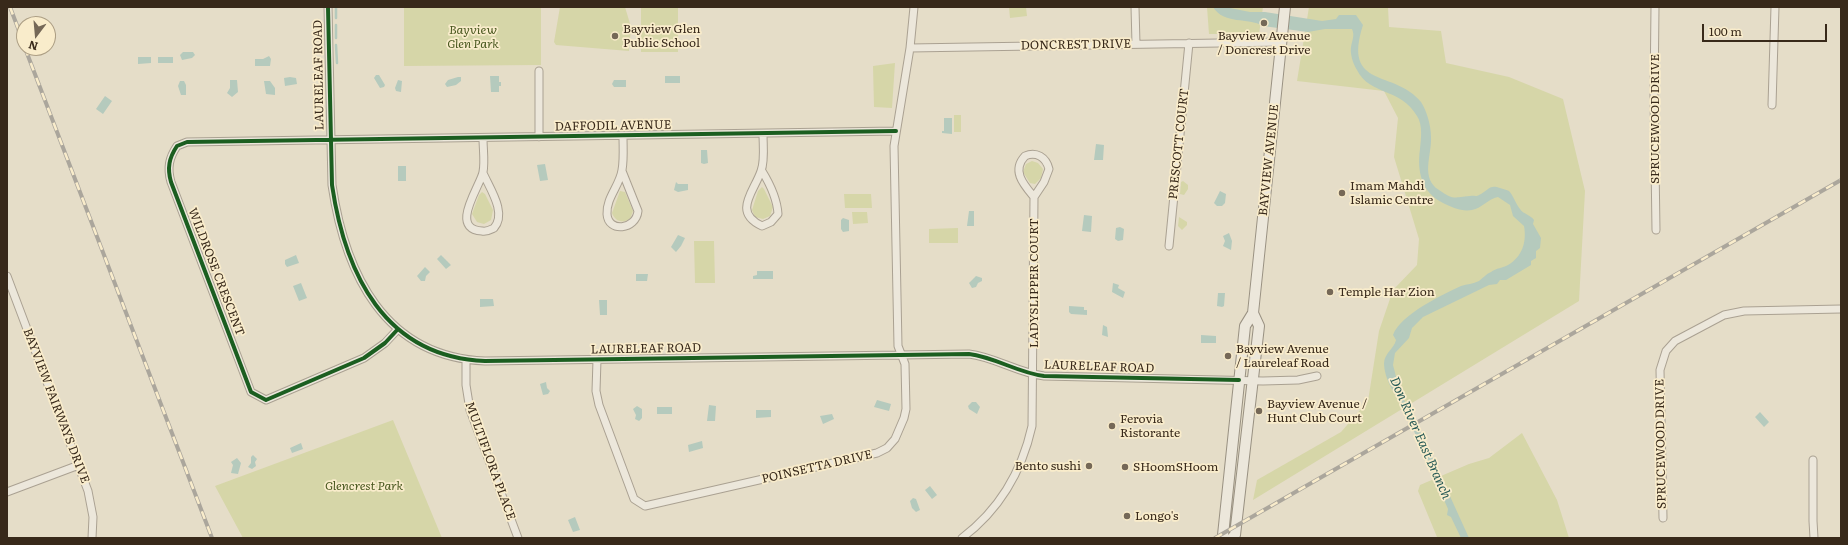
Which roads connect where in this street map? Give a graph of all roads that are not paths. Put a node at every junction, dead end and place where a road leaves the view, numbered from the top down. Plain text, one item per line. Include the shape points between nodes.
1 (328, 7) edge
2 (914, 7) edge
3 (1135, 7) edge
4 (1285, 7) edge
5 (1655, 7) edge
6 (1775, 7) edge
7 (1282, 39) junction
8 (1189, 43) junction
9 (1136, 44) junction
10 (910, 48) junction
11 (539, 71) dead end
12 (1772, 105) dead end
13 (896, 131) junction
14 (763, 134) junction
15 (623, 136) junction
16 (483, 138) junction
17 (539, 138) junction
18 (330, 140) junction
19 (622, 171) junction
20 (762, 171) junction
21 (483, 173) junction
22 (1034, 197) junction
23 (1656, 230) dead end
24 (1169, 246) dead end
25 (7, 276) edge
26 (1841, 309) edge
27 (1253, 313) junction
28 (398, 329) junction
29 (901, 354) junction
30 (466, 360) junction
31 (597, 360) junction
32 (1034, 374) junction
33 (1317, 376) dead end
34 (1239, 380) junction
35 (1252, 380) junction
36 (1813, 460) dead end
37 (78, 465) junction
38 (7, 492) edge
39 (1663, 518) dead end
40 (92, 538) edge
41 (518, 538) edge
42 (962, 538) edge
43 (1224, 538) edge
44 (1232, 538) edge
45 (1814, 538) edge

1 - 18 street, LAURELEAF ROAD
2 - 10 street
3 - 9 street
4 - 7 main road, BAYVIEW AVENUE
5 - 23 street, SPRUCEWOOD DRIVE
6 - 12 street
7 - 8 street, DONCREST DRIVE
7 - 27 main road, BAYVIEW AVENUE
8 - 9 street, DONCREST DRIVE
8 - 24 street, PRESCOTT COURT
9 - 10 street, DONCREST DRIVE
10 - 13 street, POINSETTA DRIVE
11 - 17 street
13 - 14 street, DAFFODIL AVENUE
13 - 29 street, POINSETTA DRIVE via 894,146 897,341
14 - 15 street, DAFFODIL AVENUE
14 - 20 street
15 - 17 street, DAFFODIL AVENUE
15 - 19 street
16 - 17 street, DAFFODIL AVENUE
16 - 18 street, DAFFODIL AVENUE
16 - 21 street
18 - 28 street, LAURELEAF ROAD via 334,195 352,263 368,296
18 - 28 street, WILDROSE CRESCENT via 187,142 177,146 172,153 168,170 246,380 251,392 258,397 266,400 275,397 364,358 385,343
19 - 19 street via 608,205 607,214 608,220 620,227 634,222 638,211
20 - 20 street via 746,208 752,222 762,226 771,222 778,214 778,205
21 - 21 street via 467,211 467,220 477,230 483,231 494,228 500,218
22 - 22 street via 1049,169 1040,155 1029,154 1022,160 1018,171 1022,183
22 - 32 street, LADYSLIPPER COURT
25 - 37 street, BAYVIEW FAIRWAYS DRIVE
26 - 39 street, SPRUCEWOOD DRIVE via 1744,311 1724,315 1675,341 1666,351 1660,370
27 - 34 main road, BAYVIEW AVENUE via 1245,326
27 - 35 main road, BAYVIEW AVENUE via 1259,326
28 - 30 street, LAURELEAF ROAD via 428,348
29 - 31 street, LAURELEAF ROAD
29 - 31 street, POINSETTA DRIVE via 905,364 906,409 895,439 882,451 649,507 640,505 634,499 599,405 596,390
29 - 32 street, LAURELEAF ROAD via 976,355
30 - 31 street, LAURELEAF ROAD
30 - 41 street, MULTIFLORA PLACE via 470,410
32 - 34 street, LAURELEAF ROAD
32 - 42 street, LADYSLIPPER COURT via 1032,426 1021,462 1008,488 990,513
33 - 35 street, LAURELEAF ROAD via 1298,380
34 - 35 street, LAURELEAF ROAD
34 - 43 main road, BAYVIEW AVENUE
35 - 44 main road, BAYVIEW AVENUE via 1235,535
36 - 45 street
37 - 38 street
37 - 40 street, BAYVIEW FAIRWAYS DRIVE via 91,500

